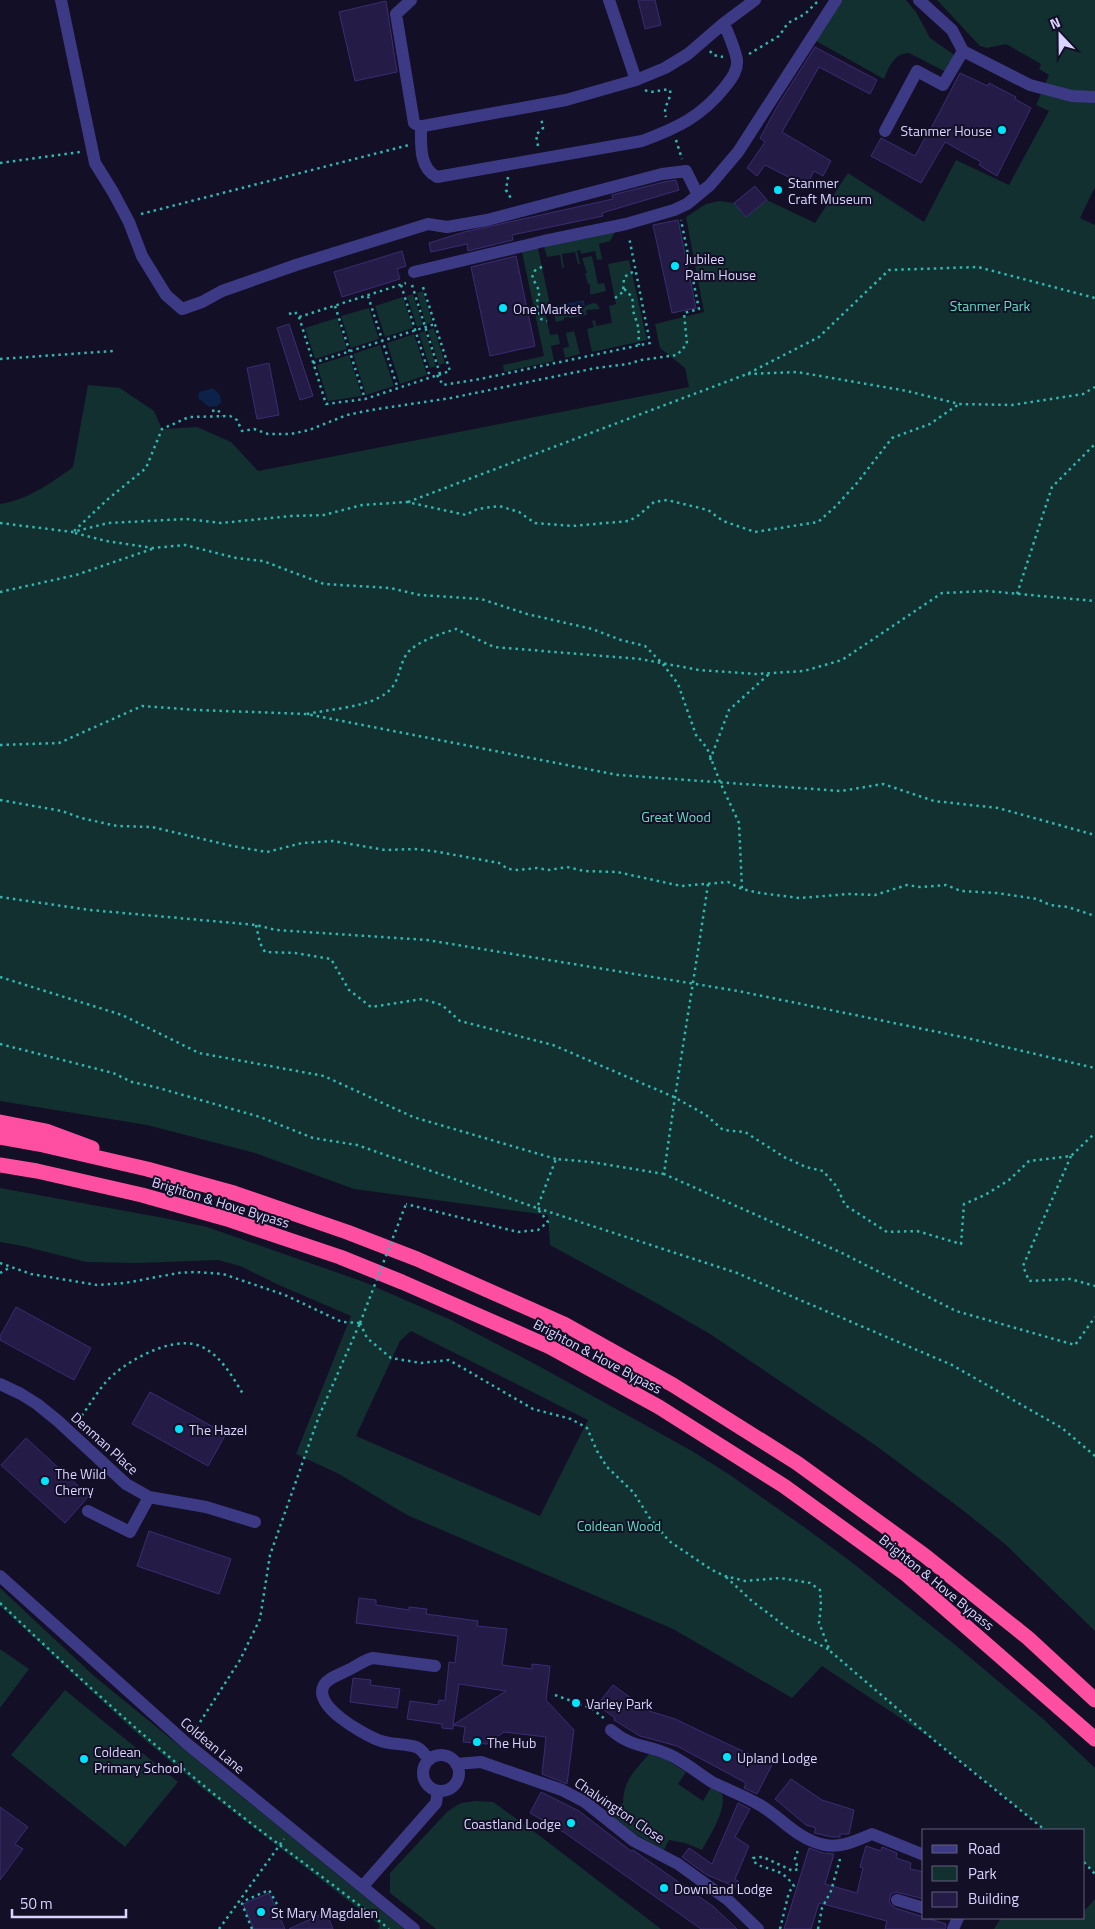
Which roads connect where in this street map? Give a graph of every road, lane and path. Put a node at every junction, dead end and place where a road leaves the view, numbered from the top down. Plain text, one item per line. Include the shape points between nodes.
1 (61, 0) edge
2 (411, 0) edge
3 (609, 0) edge
4 (754, 0) edge
5 (819, 0) edge
6 (836, 0) edge
7 (919, 0) edge
8 (724, 23) junction
9 (703, 42) junction
10 (963, 52) junction
11 (737, 60) junction
12 (636, 80) junction
13 (1095, 97) edge
14 (539, 104) junction
15 (421, 127) junction
16 (885, 131) dead end
17 (413, 144) dead end
18 (92, 151) junction
19 (540, 160) junction
20 (0, 163) edge
21 (510, 165) junction
22 (698, 195) junction
23 (674, 210) junction
24 (519, 212) junction
25 (126, 218) junction
26 (629, 223) junction
27 (542, 267) dead end
28 (636, 271) junction
29 (414, 278) junction
30 (401, 285) junction
31 (624, 289) junction
32 (368, 296) junction
33 (615, 298) dead end
34 (1095, 298) edge
35 (336, 306) junction
36 (289, 314) dead end
37 (299, 317) junction
38 (547, 321) dead end
39 (435, 324) junction
40 (425, 327) junction
41 (415, 330) junction
42 (382, 341) junction
43 (639, 345) junction
44 (113, 351) dead end
45 (349, 351) junction
46 (0, 359) edge
47 (313, 363) junction
48 (747, 374) junction
49 (439, 375) junction
50 (430, 377) junction
51 (1095, 387) edge
52 (398, 388) junction
53 (365, 399) junction
54 (959, 404) junction
55 (212, 411) dead end
56 (222, 416) junction
57 (1095, 444) edge
58 (407, 502) junction
59 (0, 522) edge
60 (73, 532) junction
61 (153, 548) junction
62 (0, 592) edge
63 (1017, 594) junction
64 (1095, 601) edge
65 (662, 663) junction
66 (770, 673) junction
67 (306, 714) junction
68 (0, 745) edge
69 (710, 760) junction
70 (720, 782) junction
71 (0, 800) edge
72 (1095, 835) edge
73 (708, 884) junction
74 (742, 889) junction
75 (0, 898) edge
76 (1095, 916) edge
77 (256, 926) junction
78 (0, 977) edge
79 (694, 984) junction
80 (0, 1044) edge
81 (1095, 1068) edge
82 (674, 1097) junction
83 (0, 1122) edge
84 (1095, 1133) edge
85 (0, 1138) edge
86 (1071, 1156) junction
87 (556, 1159) junction
88 (0, 1165) edge
89 (147, 1169) junction
90 (664, 1174) junction
91 (537, 1208) junction
92 (0, 1263) edge
93 (12, 1266) junction
94 (0, 1273) edge
95 (1095, 1286) edge
96 (1095, 1317) edge
97 (360, 1323) junction
98 (0, 1384) edge
99 (243, 1394) dead end
100 (70, 1432) junction
101 (1095, 1456) edge
102 (148, 1497) junction
103 (88, 1511) dead end
104 (255, 1522) dead end
105 (0, 1576) edge
106 (725, 1576) junction
107 (0, 1603) edge
108 (830, 1651) junction
109 (435, 1666) dead end
110 (555, 1694) dead end
111 (1095, 1700) edge
112 (611, 1726) joint
113 (1095, 1740) edge
114 (186, 1744) junction
115 (429, 1760) junction
116 (456, 1764) junction
117 (438, 1791) junction
118 (1044, 1829) edge
119 (290, 1830) junction
120 (802, 1837) junction
121 (280, 1845) junction
122 (842, 1845) junction
123 (922, 1854) edge
124 (1085, 1863) edge
125 (1095, 1874) edge
126 (363, 1886) junction
127 (897, 1900) dead end
128 (922, 1907) edge
129 (282, 1913) dead end
130 (387, 1928) edge
131 (219, 1929) edge
132 (252, 1929) edge
133 (414, 1929) edge
134 (758, 1929) edge
135 (780, 1929) edge
136 (818, 1929) edge

1 - 18 street
2 - 15 street via 396,14 414,123
3 - 12 street
4 - 8 street
5 - 11 path via 805,14 788,23 780,36
6 - 22 street via 746,140 717,179
7 - 10 street via 952,30
8 - 9 street
8 - 11 street
9 - 11 path via 713,55
9 - 12 street via 665,68
10 - 13 street via 1030,85 1072,96
10 - 16 street via 943,85 917,71
11 - 19 street via 734,75 712,103 672,130 642,141
12 - 14 street via 566,100
14 - 15 street
14 - 19 path via 542,128 536,134
15 - 21 street via 424,162 430,173 437,177
17 - 25 path
18 - 20 path
18 - 25 street via 95,163
19 - 21 street
21 - 24 path via 506,190
22 - 23 street
22 - 24 street via 686,171 662,174
23 - 26 street
23 - 56 path via 681,219 699,310 684,313 687,344 677,355 371,410 291,434 268,434 254,429 242,431 236,420
24 - 25 street via 447,227 428,224 296,265 182,309 166,295 142,256
26 - 28 path
26 - 29 street via 544,241
27 - 38 path via 536,269 533,280 539,292 537,302 541,319
28 - 31 path via 624,278
28 - 43 path via 650,343
29 - 30 path
29 - 39 path via 420,279
29 - 40 path
30 - 32 path
30 - 41 path
31 - 33 path
31 - 43 path via 634,302
32 - 35 path
32 - 42 path
34 - 48 path via 978,267 889,270 819,337
35 - 37 path
35 - 45 path
36 - 37 path via 295,312
37 - 47 path
39 - 40 path
39 - 49 path via 450,371
40 - 41 path
40 - 49 path
41 - 42 path
41 - 50 path
42 - 45 path
42 - 52 path
43 - 49 path via 443,385
44 - 46 path
45 - 47 path
45 - 53 path
47 - 53 path via 326,404
48 - 54 path via 797,372 907,391
48 - 58 path
49 - 50 path
50 - 52 path
51 - 54 path via 1083,394 1012,405
52 - 53 path
54 - 58 path via 930,424 892,438 836,506 818,522 794,527 755,532 723,521 708,510 668,500 654,502 629,521 572,526 535,523 520,512 499,506 477,509 466,515
55 - 56 path via 218,410
56 - 60 path via 189,417 162,429 146,468
57 - 63 path via 1052,487
58 - 60 path via 362,505 324,516 221,523 186,519 108,523
59 - 60 path
60 - 61 path
61 - 62 path via 76,575
61 - 65 path via 185,545 263,561 324,584 481,599 645,646
63 - 64 path
63 - 66 path via 942,593 842,660 804,671
65 - 66 path via 699,670
65 - 67 path via 494,647 456,629 432,636 407,654 396,684 378,698
65 - 69 path via 678,684 696,735 707,748
66 - 69 path via 729,710
67 - 68 path via 142,706 59,743
67 - 70 path via 618,775
69 - 70 path
70 - 72 path via 841,791 883,784 934,801 998,808
70 - 74 path via 739,823
71 - 73 path via 62,811 117,826 152,827 267,852 333,841 385,850 433,851 499,863 508,869 567,867 617,872 681,886
73 - 74 path via 728,882
73 - 79 path
74 - 76 path via 799,898 875,895 907,886 946,885 961,892 1037,899
75 - 77 path
77 - 79 path via 427,940
77 - 82 path via 265,952 331,959 349,990 371,1007 422,1000 442,1005 460,1021 553,1045
78 - 87 path via 122,1015 199,1053 324,1076 413,1117
79 - 81 path via 966,1038
79 - 82 path
80 - 91 path via 113,1073 132,1082 260,1117 313,1138 357,1145
82 - 86 path via 706,1115 723,1130 745,1132 784,1157 823,1171 837,1187 845,1205 887,1232 917,1231 961,1244 964,1204 1009,1180 1029,1161
82 - 90 path
83 - 89 highway via 46,1131
84 - 86 path
85 - 89 highway, Brighton & Hove Bypass
86 - 95 path via 1023,1266 1029,1281 1070,1279
87 - 90 path
87 - 91 path
88 - 113 highway, Brighton & Hove Bypass via 142,1195 227,1219 340,1257 550,1347 659,1408 784,1486 907,1575
89 - 111 highway, Brighton & Hove Bypass via 244,1196 416,1259 564,1324 673,1384 797,1462 924,1555 1028,1638
90 - 96 path via 842,1253 956,1311 1074,1345
91 - 97 path, bridge via 548,1222 538,1230 518,1232 406,1204
91 - 101 path via 737,1273 952,1365 1062,1428
92 - 93 path
93 - 94 path
93 - 97 path via 31,1274 97,1285 125,1284 178,1273 223,1274 342,1322
97 - 106 path via 367,1338 391,1358 421,1364 449,1360 533,1409 571,1419 587,1428 596,1452 634,1493 669,1541
97 - 114 path via 319,1416 270,1554 260,1619 240,1660
98 - 100 street, Denman Place via 37,1404
99 - 100 path via 227,1367 213,1355 197,1345 176,1344 148,1354 116,1372
100 - 102 street, Denman Place via 126,1484
102 - 103 street via 130,1532
102 - 104 street, Denman Place via 206,1507
105 - 114 street, Coldean Lane
106 - 108 path via 790,1630
106 - 108 path via 746,1582 780,1578 810,1583 820,1590 819,1623
107 - 121 path via 116,1712
108 - 118 path
109 - 115 street via 373,1658 327,1681 322,1689 324,1701 336,1714 377,1740 417,1747
110 - 112 path via 591,1708
112 - 120 street via 631,1744 660,1751 684,1762 722,1787 759,1805
114 - 119 street, Coldean Lane
115 - 116 street, Chalvington Close via 443,1756
115 - 117 street via 423,1776 428,1786
116 - 117 street via 458,1775 454,1785
116 - 134 street, Chalvington Close via 481,1762 562,1790 585,1802 634,1841 678,1864 728,1900
117 - 126 street via 436,1803
119 - 121 path
119 - 126 street, Coldean Lane
120 - 122 street via 826,1845
120 - 135 path via 795,1859 798,1868 793,1871 763,1857 753,1858 756,1864 780,1872 794,1886 789,1892
121 - 130 path
121 - 131 path
122 - 123 street via 872,1834
122 - 136 path
124 - 125 path
126 - 133 street, Coldean Lane
127 - 128 street
129 - 132 path via 269,1890 244,1901 242,1904

